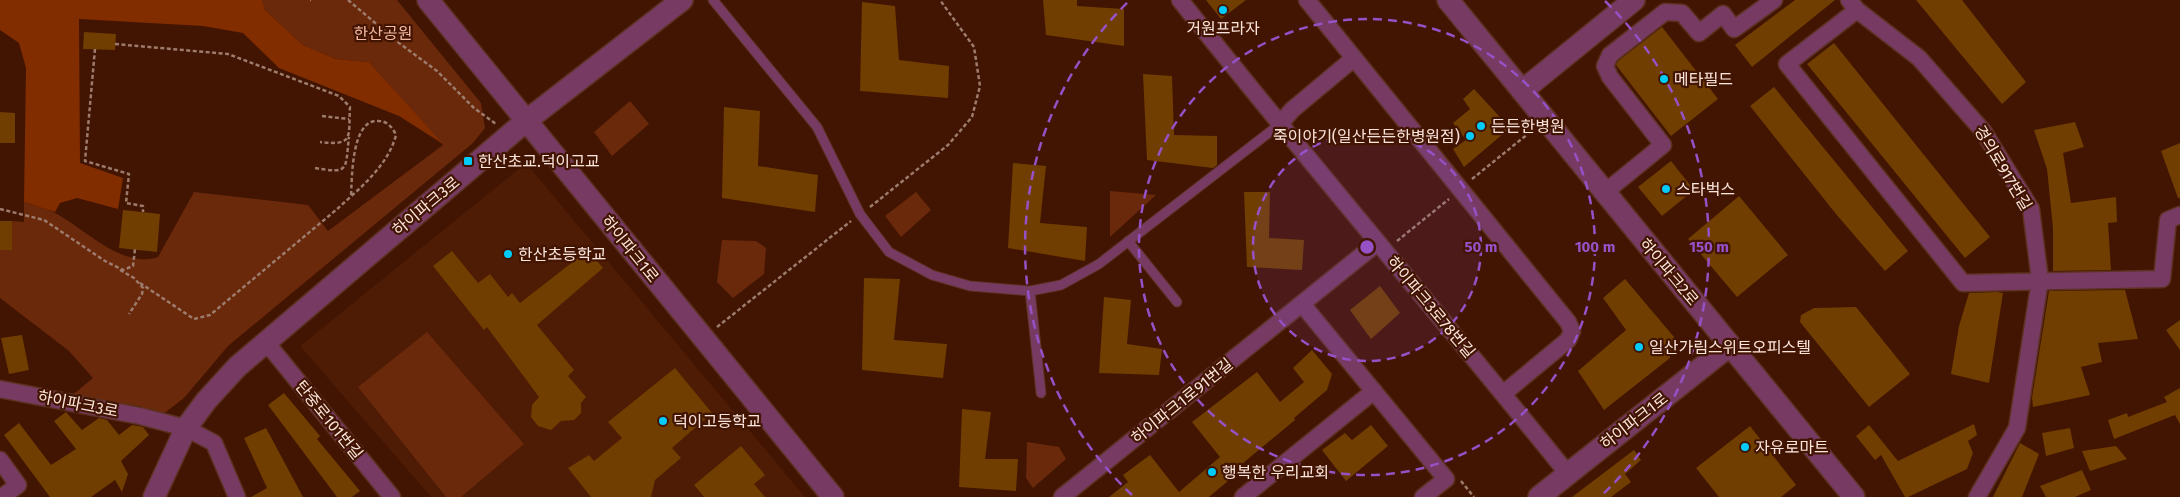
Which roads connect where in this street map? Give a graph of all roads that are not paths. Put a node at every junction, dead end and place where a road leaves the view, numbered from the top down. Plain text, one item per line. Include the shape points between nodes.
1 (428, 0) edge
2 (682, 0) edge
3 (713, 0) edge
4 (1180, 0) edge
5 (1307, 0) edge
6 (1448, 0) edge
7 (1634, 0) edge
8 (1774, 0) edge
9 (1853, 5) edge
10 (1353, 59) junction
11 (1522, 91) junction
12 (526, 121) junction
13 (1280, 124) junction
14 (1604, 192) junction
15 (2180, 215) edge
16 (1128, 241) junction
17 (1377, 243) junction
18 (2040, 280) junction
19 (1030, 291) junction
20 (1178, 302) dead end
21 (1302, 304) junction
22 (266, 342) junction
23 (1729, 346) junction
24 (0, 389) edge
25 (1374, 391) junction
26 (1041, 393) dead end
27 (1504, 393) junction
28 (186, 428) junction
29 (0, 460) edge
30 (1568, 474) junction
31 (2, 497) edge
32 (154, 497) edge
33 (237, 497) edge
34 (392, 497) edge
35 (833, 497) edge
36 (1062, 497) edge
37 (1243, 497) edge
38 (1423, 497) edge
39 (1539, 497) edge
40 (1854, 497) edge
41 (1977, 497) edge

1 - 12 street, 하이파크1로
2 - 12 street, 하이파크3로
3 - 19 lane via 817,127 860,214 890,252 932,275 970,286
4 - 13 street, 하이파크3로78번길
5 - 10 street
6 - 11 street, 하이파크2로
7 - 11 street
8 - 14 street via 1734,29 1723,14 1699,33 1682,13 1665,12 1610,55 1605,66 1610,77 1662,145
9 - 18 street, 경의로917번길 via 1919,58 1983,131 2031,209
9 - 18 street via 1787,64 1963,283
10 - 13 street
10 - 27 street via 1568,322 1572,331 1568,340
11 - 14 street, 하이파크2로
12 - 22 street, 하이파크3로
12 - 35 street, 하이파크1로
13 - 16 lane
13 - 17 street, 하이파크3로78번길
14 - 23 street, 하이파크2로
15 - 18 street via 2168,220 2162,279
16 - 19 lane via 1099,264 1061,285
16 - 20 lane
17 - 21 street, 하이파크1로91번길
17 - 27 street, 하이파크3로78번길
18 - 41 street, 경의로917번길 via 2017,428
19 - 26 lane
21 - 25 street
21 - 36 street, 하이파크1로91번길
22 - 28 street, 하이파크3로 via 237,367
22 - 34 street, 탄중로101번길
23 - 30 street, 하이파크1로
23 - 40 street, 하이파크2로
24 - 28 street, 하이파크3로
25 - 37 street
25 - 38 street via 1446,479
27 - 30 street, 하이파크3로78번길
28 - 32 street, 하이파크3로
28 - 33 street via 214,443
29 - 31 street via 18,485
30 - 39 street, 하이파크1로

